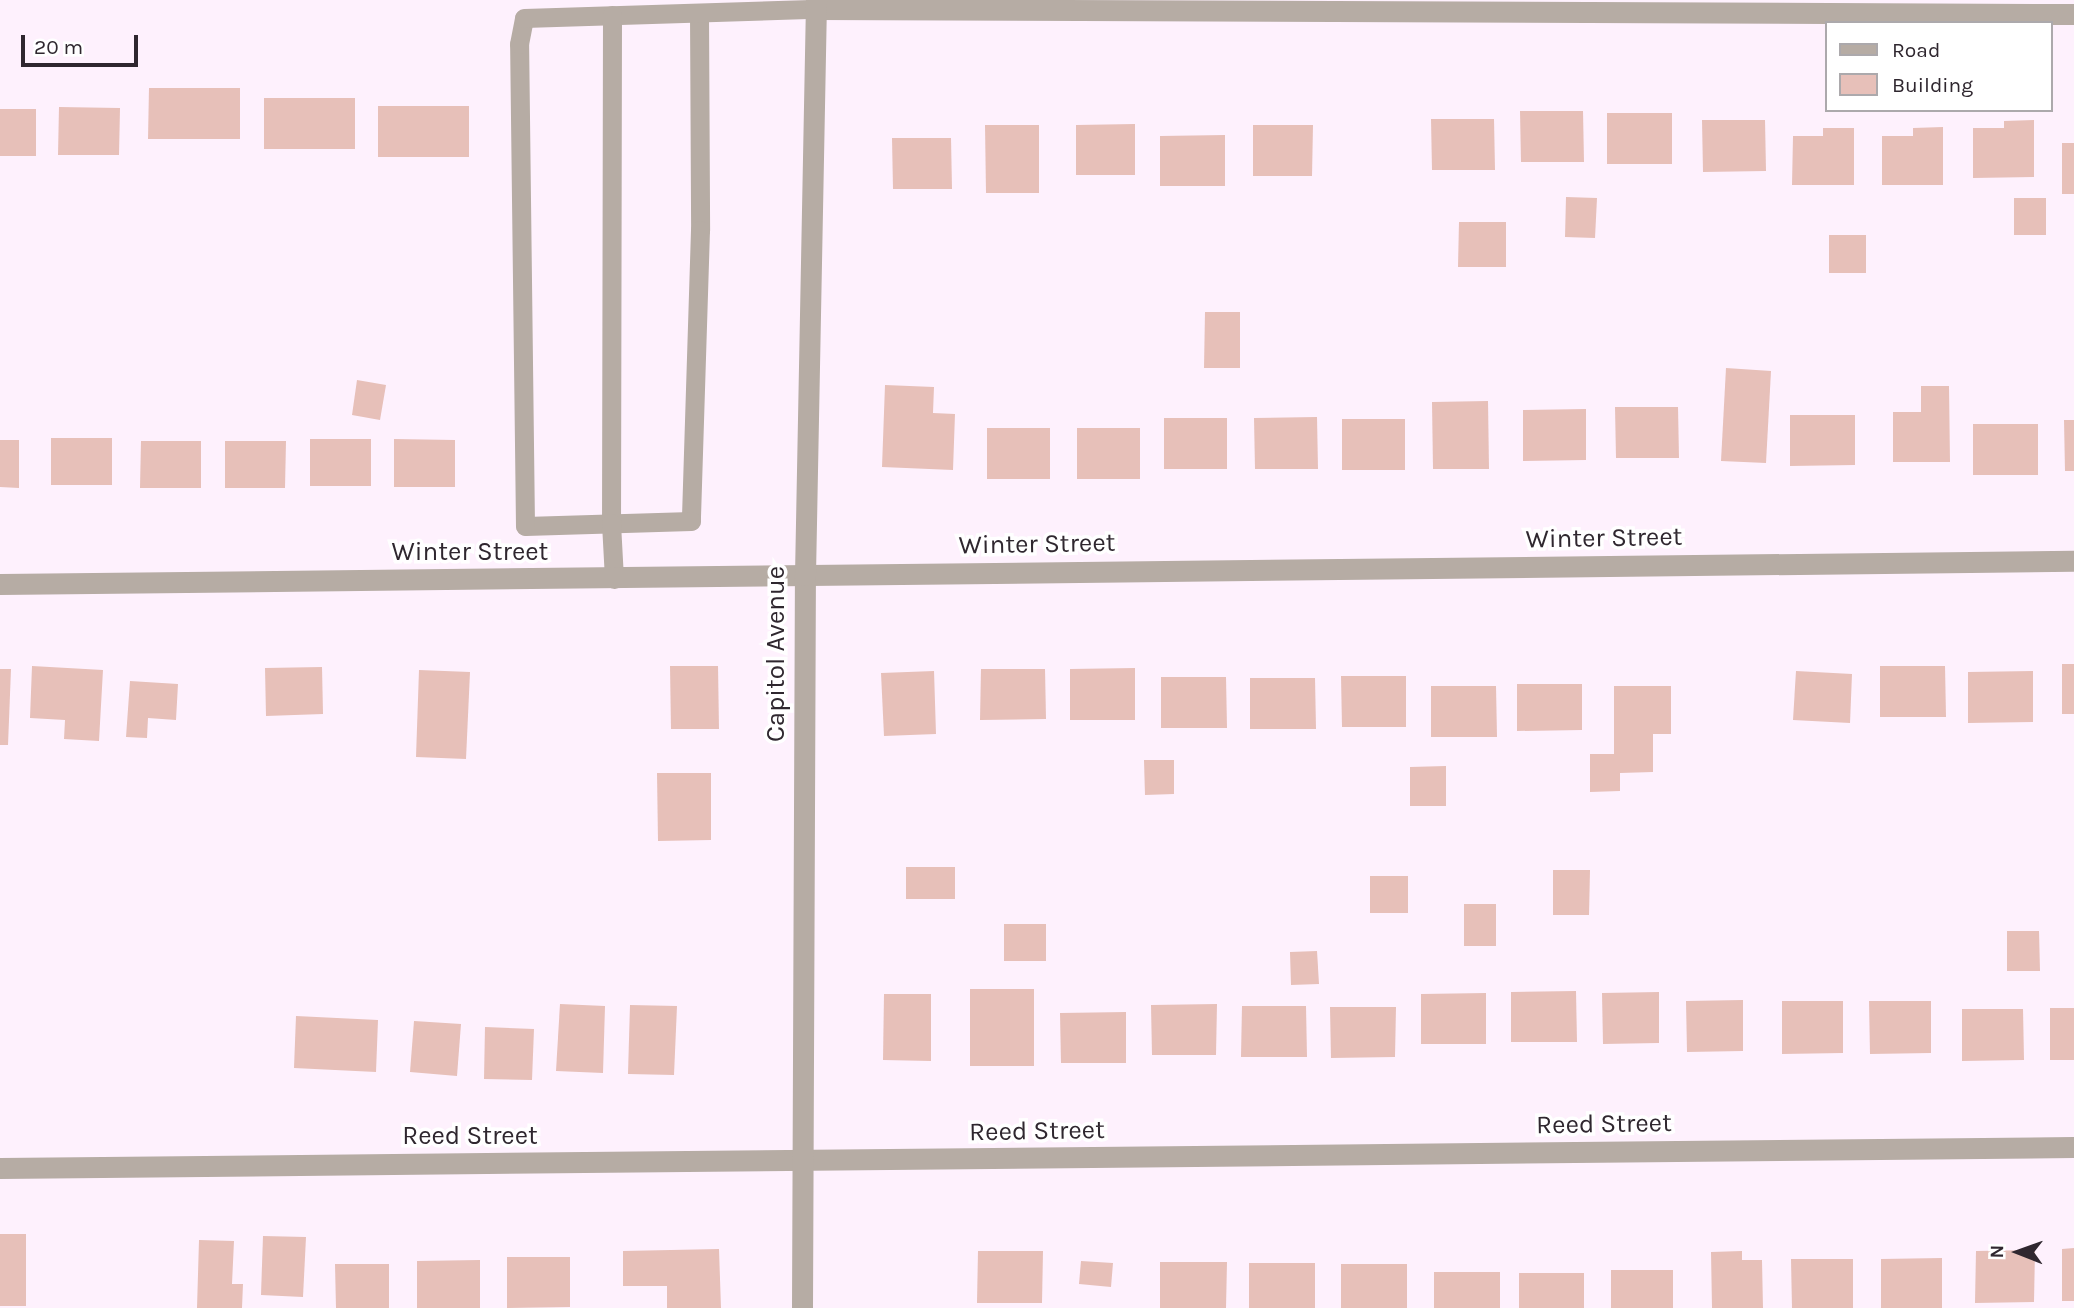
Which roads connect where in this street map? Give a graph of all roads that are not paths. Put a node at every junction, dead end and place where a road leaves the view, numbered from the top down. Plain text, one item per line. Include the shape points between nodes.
1 (816, 4) edge
2 (699, 13) junction
3 (2074, 14) edge
4 (612, 15) junction
5 (611, 523) junction
6 (2074, 561) edge
7 (804, 575) junction
8 (614, 579) junction
9 (0, 584) edge
10 (2074, 1147) edge
11 (802, 1162) junction
12 (0, 1168) edge
13 (802, 1308) edge

1 - 2 lane
1 - 3 street
1 - 7 street, Capitol Avenue
2 - 4 lane
2 - 5 lane via 700,230 691,521
4 - 5 lane
4 - 5 lane via 524,18 519,58 525,526
5 - 8 lane
6 - 7 street, Winter Street
7 - 8 street, Winter Street
7 - 11 street, Capitol Avenue
8 - 9 street, Winter Street
10 - 11 street, Reed Street
11 - 12 street, Reed Street
11 - 13 street, Capitol Avenue

